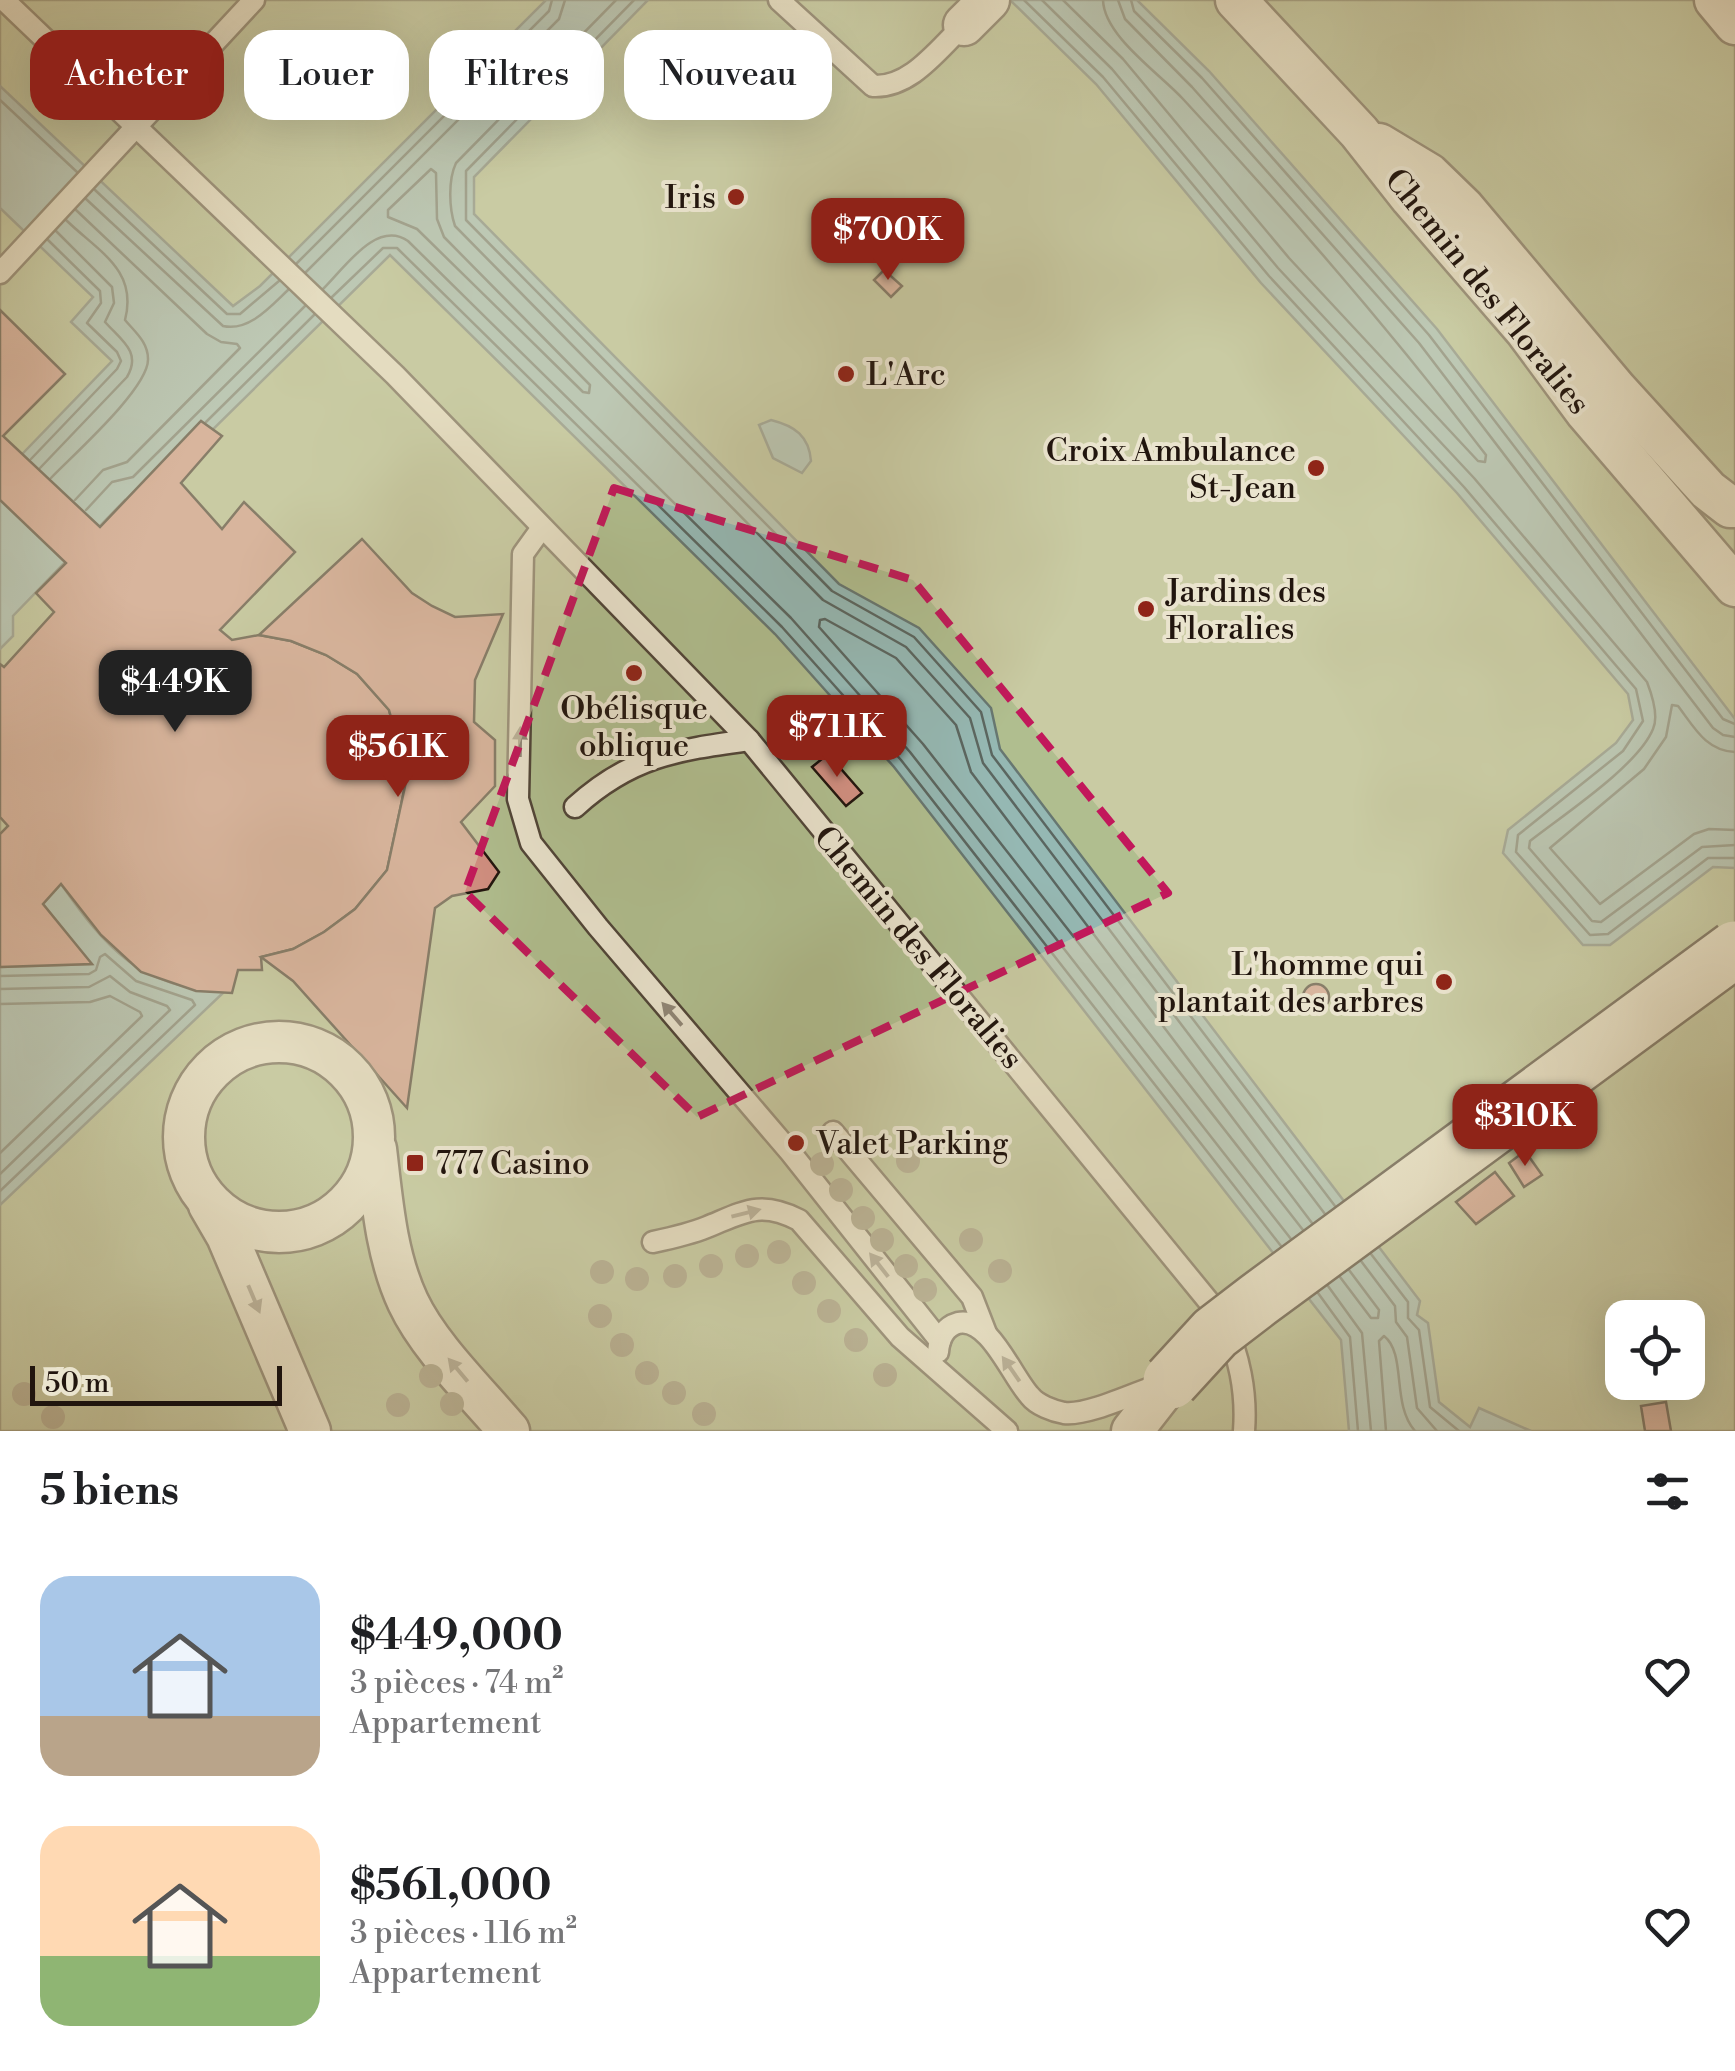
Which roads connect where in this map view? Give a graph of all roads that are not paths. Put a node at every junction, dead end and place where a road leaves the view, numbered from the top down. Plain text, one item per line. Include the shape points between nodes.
1 (4, 0) edge
2 (254, 0) edge
3 (780, 0) edge
4 (1236, 0) edge
5 (1715, 0) edge
6 (977, 12) edge
7 (1735, 24) edge
8 (137, 126) junction
9 (0, 273) edge
10 (1539, 323) junction
11 (1735, 507) edge
12 (541, 529) junction
13 (1735, 586) edge
14 (749, 740) junction
15 (575, 807) dead end
16 (1735, 949) edge
17 (374, 1124) junction
18 (832, 1132) dead end
19 (194, 1180) junction
20 (653, 1242) dead end
21 (986, 1333) junction
22 (940, 1341) junction
23 (947, 1378) junction
24 (1141, 1403) edge
25 (310, 1431) edge
26 (509, 1431) edge
27 (1007, 1431) edge
28 (1244, 1431) edge

1 - 8 lane
2 - 8 lane
3 - 6 lane via 873,86 892,86 909,76
4 - 10 street, Chemin des Floralies via 1411,198
5 - 7 street
8 - 9 lane
8 - 12 lane, Chemin des Floralies via 395,375
10 - 11 street via 1708,490
10 - 13 street, Chemin des Floralies via 1586,412
12 - 14 lane, Chemin des Floralies
22 -> 12 lane via 530,842 518,799 523,554
14 - 15 lane via 648,759 603,782
14 - 28 lane, Chemin des Floralies via 1224,1319 1246,1400
16 - 24 street, bridge via 1258,1300
17 - 19 street via 362,1184 318,1225 257,1230 220,1212
17 - 19 street via 351,1074 326,1051 278,1041 250,1046 205,1076 191,1100 185,1154
26 -> 17 street via 410,1306 391,1249
18 - 21 lane via 972,1297
19 -> 25 street via 227,1236
20 -> 23 lane via 757,1208 783,1212 809,1229 900,1337
21 - 22 lane via 966,1322 951,1325
24 -> 21 lane via 1078,1413 1043,1406
22 - 23 lane via 938,1360
23 - 27 lane

